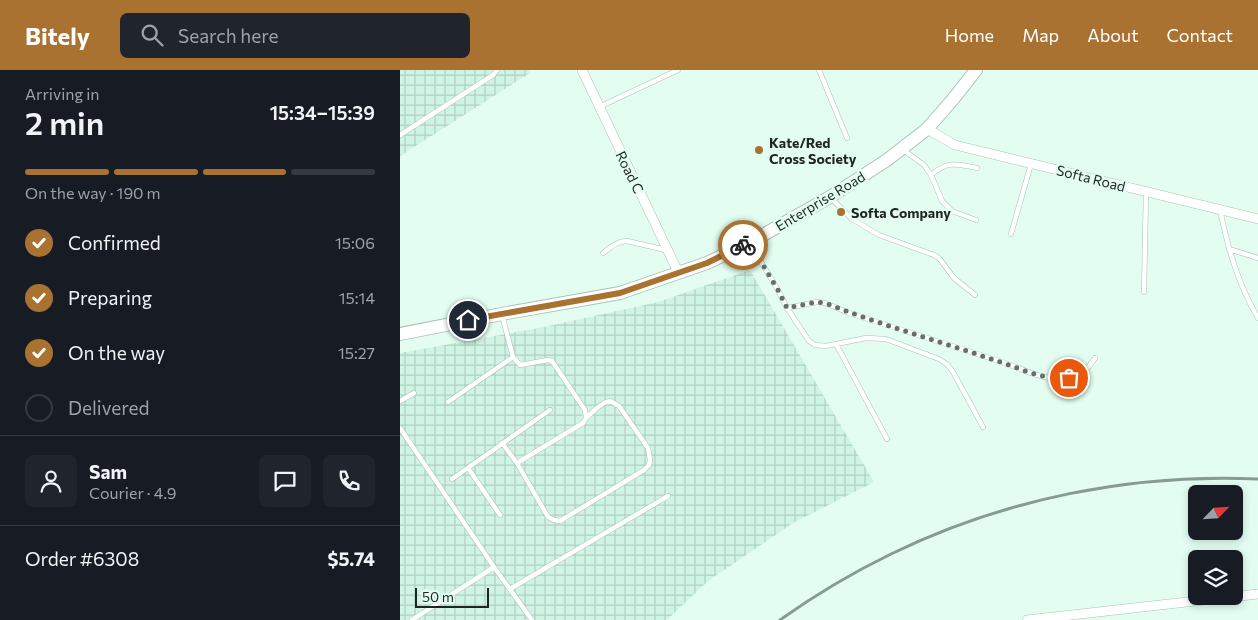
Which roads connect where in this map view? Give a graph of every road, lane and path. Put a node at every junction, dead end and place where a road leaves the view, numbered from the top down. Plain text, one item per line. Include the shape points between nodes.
1 (497, 70) edge
2 (582, 70) edge
3 (678, 70) edge
4 (819, 70) edge
5 (976, 70) edge
6 (599, 107) junction
7 (926, 129) junction
8 (400, 135) edge
9 (847, 138) dead end
10 (901, 148) junction
11 (1031, 163) junction
12 (977, 168) dead end
13 (931, 175) junction
14 (1146, 192) junction
15 (830, 197) junction
16 (1220, 210) junction
17 (1258, 219) edge
18 (976, 220) dead end
19 (1011, 234) dead end
20 (749, 242) junction
21 (1229, 250) junction
22 (668, 251) junction
23 (602, 253) dead end
24 (1258, 258) edge
25 (679, 274) junction
26 (1144, 292) dead end
27 (975, 295) dead end
28 (787, 308) junction
29 (501, 314) junction
30 (1258, 318) edge
31 (400, 334) edge
32 (836, 344) junction
33 (514, 357) junction
34 (1095, 358) dead end
35 (414, 392) dead end
36 (400, 401) edge
37 (448, 402) dead end
38 (550, 410) dead end
39 (586, 418) junction
40 (983, 427) dead end
41 (400, 428) edge
42 (887, 439) dead end
43 (502, 443) junction
44 (517, 463) junction
45 (468, 468) junction
46 (452, 479) dead end
47 (668, 496) dead end
48 (500, 515) dead end
49 (494, 567) junction
50 (510, 589) junction
51 (1258, 594) edge
52 (412, 620) edge
53 (532, 620) edge
54 (1027, 620) edge

1 - 8 lane
2 - 6 street, Road C
3 - 6 lane
4 - 9 lane
5 - 7 main road, Enterprise Road
6 - 22 street, Road C
7 - 10 main road, Enterprise Road
7 - 11 street, Softa Road via 954,145
10 - 13 lane via 924,165
10 - 15 main road, Enterprise Road
11 - 14 street, Softa Road
11 - 19 lane
12 - 13 lane via 952,164
13 - 18 lane via 942,202 952,211
14 - 16 street, Softa Road
14 - 26 lane
15 - 20 main road, Enterprise Road
15 - 27 lane via 852,219 879,235 939,258 954,278
16 - 17 street, Softa Road
16 - 21 lane
20 - 25 main road, Enterprise Road
20 - 28 lane
21 - 24 lane
21 - 30 lane via 1247,300
22 - 23 lane via 622,241
22 - 25 street, Road C
25 - 29 main road, Enterprise Road via 620,293
28 - 32 lane via 815,345
28 - 34 lane via 825,303 1034,374 1060,379 1080,375
29 - 31 main road, Enterprise Road
29 - 33 lane
32 - 40 lane via 866,338 886,339 939,359 953,372
32 - 42 lane
33 - 37 lane
33 - 39 lane via 520,365 552,361 585,410
35 - 36 lane
38 - 43 lane
39 - 44 lane
39 - 44 lane via 604,403 610,401 619,406 648,448 649,466 560,521 548,517
41 - 49 lane
43 - 44 lane
43 - 45 lane
45 - 46 lane
45 - 48 lane
47 - 50 lane
49 - 50 lane
49 - 52 lane
50 - 53 lane
51 - 54 street

